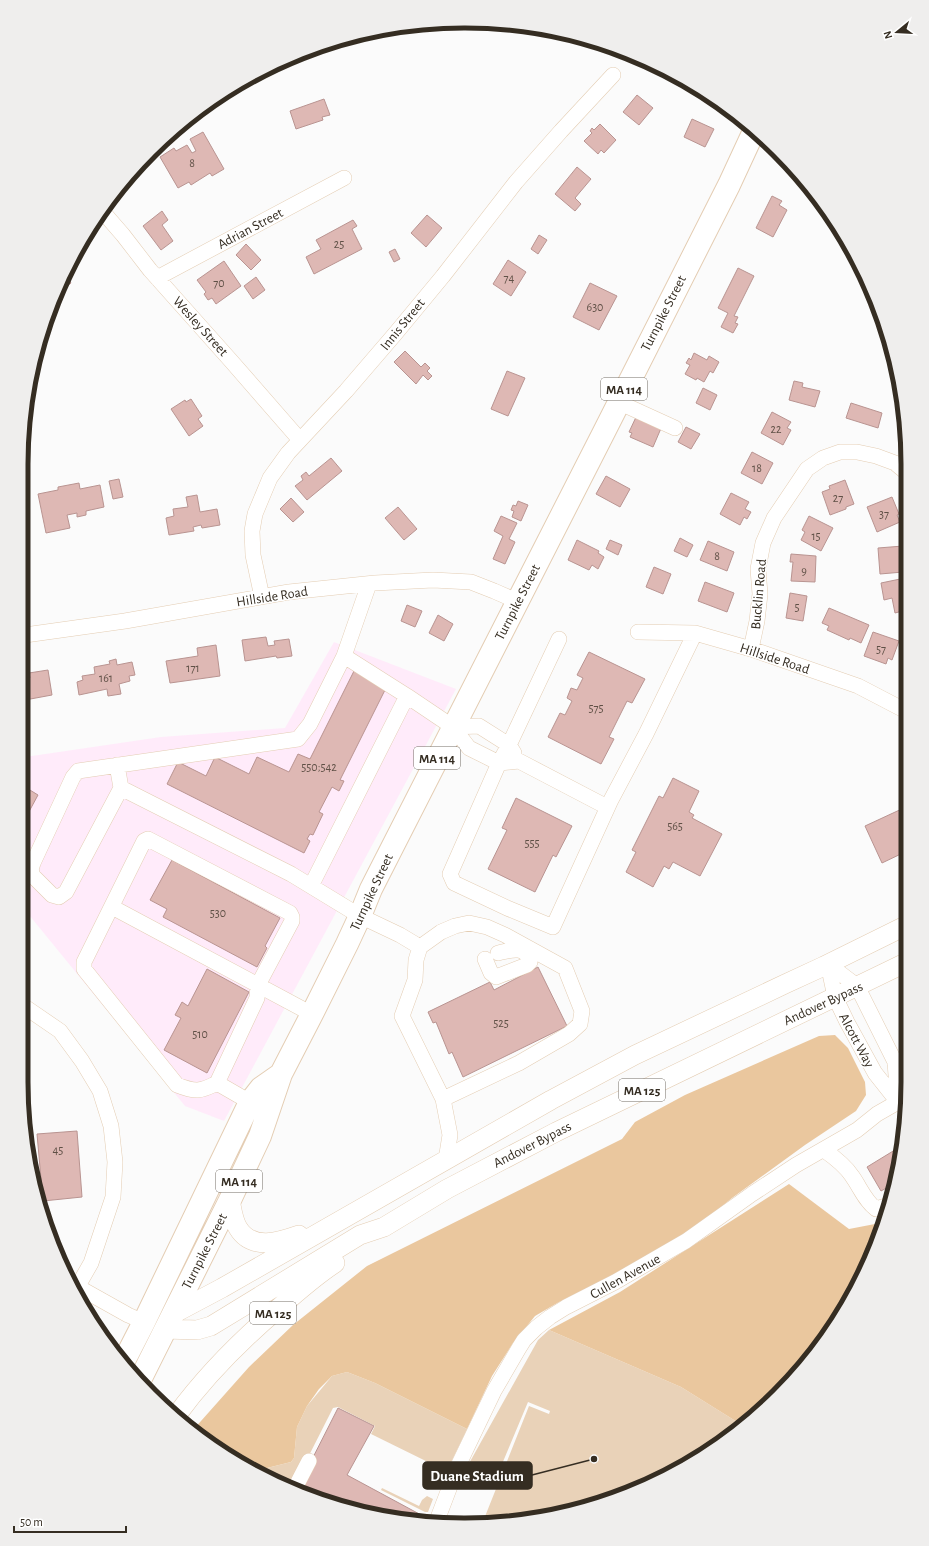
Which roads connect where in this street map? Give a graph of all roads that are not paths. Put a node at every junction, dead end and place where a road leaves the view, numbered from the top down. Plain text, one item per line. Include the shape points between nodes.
1 (613, 75) dead end
2 (752, 136) edge
3 (344, 178) dead end
4 (106, 216) edge
5 (157, 278) junction
6 (618, 402) junction
7 (674, 428) dead end
8 (300, 440) junction
9 (901, 468) edge
10 (369, 584) junction
11 (262, 597) junction
12 (517, 602) junction
13 (638, 632) dead end
14 (695, 633) junction
15 (28, 635) edge
16 (559, 639) dead end
17 (751, 649) junction
18 (344, 656) junction
19 (407, 696) junction
20 (901, 705) edge
21 (453, 727) junction
22 (509, 745) junction
23 (519, 762) junction
24 (499, 763) junction
25 (117, 765) junction
26 (121, 788) junction
27 (607, 807) junction
28 (311, 886) junction
29 (112, 907) junction
30 (360, 916) junction
31 (901, 928) edge
32 (420, 947) junction
33 (828, 964) junction
34 (901, 965) edge
35 (258, 985) junction
36 (857, 986) junction
37 (835, 997) junction
38 (28, 1009) edge
39 (312, 1014) junction
40 (280, 1074) junction
41 (217, 1083) junction
42 (900, 1098) edge
43 (443, 1099) junction
44 (900, 1101) edge
45 (250, 1102) junction
46 (901, 1102) edge
47 (824, 1150) junction
48 (446, 1160) junction
49 (230, 1200) junction
50 (882, 1207) edge
51 (336, 1222) junction
52 (384, 1226) junction
53 (78, 1285) edge
54 (82, 1292) edge
55 (144, 1322) junction
56 (169, 1322) junction
57 (126, 1357) edge
58 (142, 1376) edge
59 (179, 1412) edge
60 (308, 1461) dead end
61 (297, 1485) edge
62 (438, 1517) edge

1 - 8 street, Innis Street via 516,182 395,334
2 - 6 highway, Turnpike Street / MA 114
3 - 5 street, Adrian Street
4 - 5 street, Wesley Street
5 - 8 street, Wesley Street
6 - 7 street
6 - 12 highway, Turnpike Street / MA 114
8 - 11 street, Innis Street via 270,478 255,514 252,531 253,555
9 - 17 street, Bucklin Road via 895,463 876,456 840,452 822,458 807,469 774,518 763,543 758,569 760,594 757,621
10 - 11 street, Hillside Road
10 - 12 street, Hillside Road via 433,580 471,582
10 - 18 street
11 - 15 street, Hillside Road
12 - 21 highway, Turnpike Street / MA 114
13 - 14 street, Hillside Road
14 - 17 street, Hillside Road
14 - 27 street
16 - 22 street
17 - 20 street, Hillside Road via 858,686
18 - 19 street
18 - 25 street via 310,724 298,739
19 - 21 street
19 - 28 street
21 - 22 street via 479,726
21 - 24 street via 469,748
21 - 30 highway, Turnpike Street / MA 114 via 371,889
22 - 23 street
22 - 24 street
23 - 24 street
23 - 27 street
24 - 27 street via 450,874 454,883 553,927
25 - 26 street
25 - 26 street via 78,771 73,777 32,862 33,876 52,895 59,897 66,892
26 - 28 street
28 - 30 street
29 - 35 street
29 - 35 street via 144,841 148,839 290,913 292,921
29 - 41 street via 84,962 84,969 177,1085 189,1090 203,1090
30 - 32 street via 400,934
30 - 39 highway, Turnpike Street / MA 114
31 - 33 main road, Andover Bypass / MA 125
32 - 43 street via 416,960 415,980 402,1016
32 - 43 street via 441,932 455,926 469,923 487,927 565,968 582,1012 580,1024 569,1034 519,1063
33 - 36 street, Alcott Way
33 - 37 street, Alcott Way
33 - 48 main road, Andover Bypass / MA 125 via 635,1055
34 - 36 main road, Andover Bypass / MA 125
35 - 39 street
35 - 41 street via 257,998
36 - 37 main road, Andover Bypass / MA 125
36 - 42 street, Alcott Way via 895,1062
37 - 44 street, Alcott Way via 875,1074
37 - 52 main road, Andover Bypass / MA 125 via 504,1158
38 - 53 street via 60,1031 82,1061 100,1091 111,1126 115,1162 113,1197 91,1263
39 - 40 highway, Turnpike Street / MA 114
40 - 45 highway, Turnpike Street / MA 114 via 261,1088
40 - 49 highway, Turnpike Street / MA 114 via 260,1136
41 - 45 street
43 - 48 street via 450,1135
45 - 55 highway, Turnpike Street / MA 114
46 - 47 street, Cullen Avenue via 877,1114
47 - 50 street via 852,1175 870,1205 876,1209
47 - 62 street, Cullen Avenue via 752,1194 686,1241 616,1282 566,1307 536,1328 524,1340 494,1391 457,1468
48 - 51 main road, Andover Bypass / MA 125
49 - 51 main road via 238,1228 248,1238 260,1243 277,1242
49 - 56 highway, Turnpike Street / MA 114
51 - 56 main road, Andover Bypass / MA 125
52 - 56 main road, Andover Bypass / MA 125 via 360,1235 210,1326 197,1330
52 - 59 main road, MA 125 via 364,1244 309,1282 237,1344
54 - 55 street
55 - 56 highway, MA 125
55 - 57 highway, Turnpike Street
56 - 58 highway, Turnpike Street / MA 114
60 - 61 street

